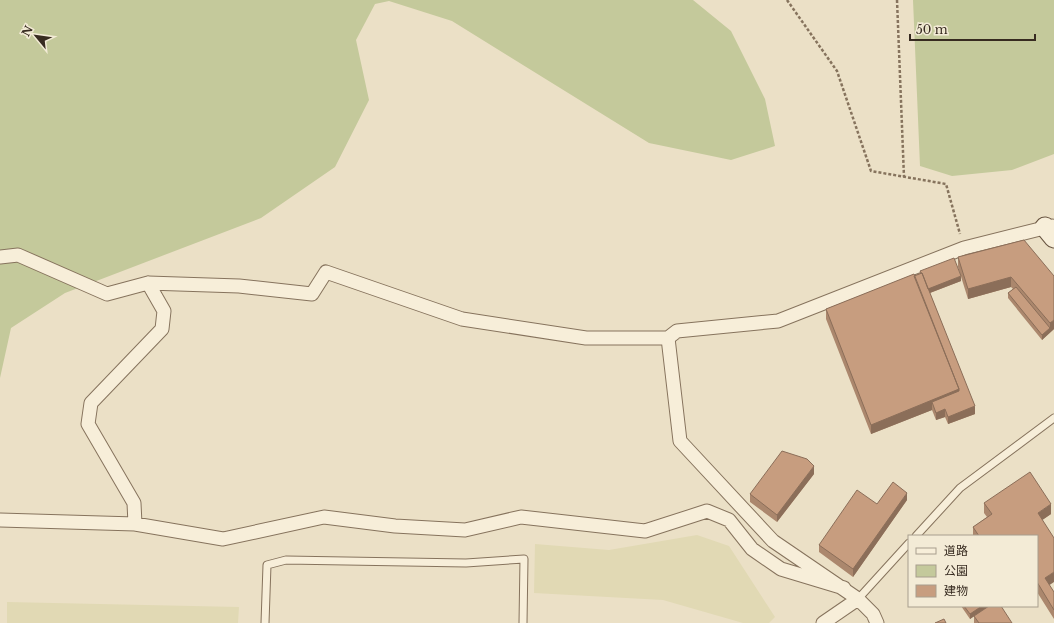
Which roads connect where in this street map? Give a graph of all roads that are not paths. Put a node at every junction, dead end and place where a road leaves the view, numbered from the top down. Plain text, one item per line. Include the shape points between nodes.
1 (1051, 230) edge
2 (0, 257) edge
3 (148, 283) junction
4 (668, 338) junction
5 (1054, 418) edge
6 (0, 520) edge
7 (135, 524) junction
8 (917, 535) edge
9 (908, 544) edge
10 (844, 588) junction
11 (858, 599) junction
12 (265, 623) edge
13 (524, 623) edge
14 (823, 623) edge
15 (877, 623) edge

1 - 4 street via 964,248 778,321 677,331
2 - 3 street via 18,255 107,294
3 - 4 street via 239,286 312,294 326,272 462,319 586,338
3 - 7 street via 164,311 162,329 91,404 88,424 134,503
4 - 10 street via 680,441 773,541
5 - 8 lane via 960,488
6 - 7 street
7 - 10 street via 223,539 324,516 396,526 465,530 520,517 645,531 707,510 729,520 752,549 781,569
9 - 11 lane
10 - 11 street
11 - 14 street
11 - 15 street via 873,614
12 - 13 lane via 267,565 286,560 466,563 524,559

